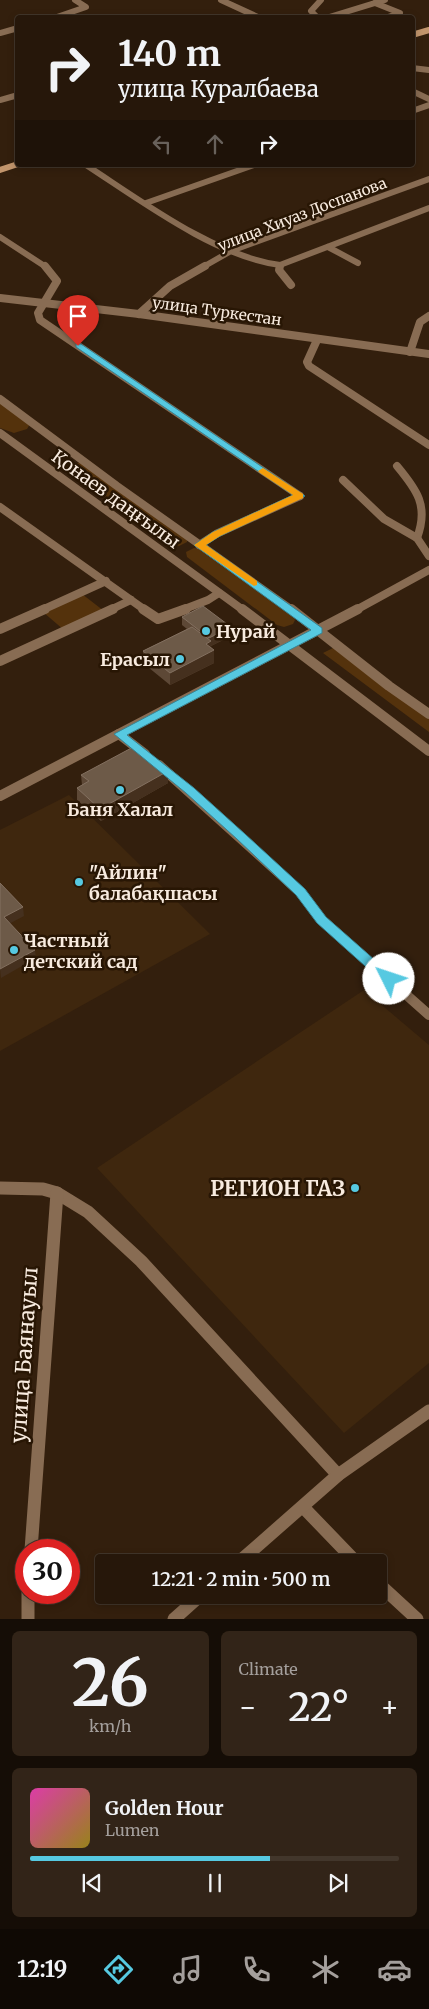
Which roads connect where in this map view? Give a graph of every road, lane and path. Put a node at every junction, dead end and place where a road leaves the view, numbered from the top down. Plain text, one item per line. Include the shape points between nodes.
1 (75, 0) edge
2 (221, 0) edge
3 (321, 0) edge
4 (385, 0) edge
5 (376, 3) junction
6 (63, 15) edge
7 (254, 15) edge
8 (315, 15) edge
9 (334, 15) edge
10 (394, 15) edge
11 (15, 29) edge
12 (429, 30) edge
13 (0, 33) edge
14 (415, 34) edge
15 (415, 68) edge
16 (429, 70) edge
17 (415, 92) edge
18 (15, 96) edge
19 (429, 99) edge
20 (0, 100) edge
21 (429, 105) edge
22 (415, 110) edge
23 (15, 165) edge
24 (89, 167) edge
25 (248, 167) edge
26 (0, 170) edge
27 (429, 178) edge
28 (146, 203) junction
29 (429, 208) edge
30 (0, 237) edge
31 (328, 247) junction
32 (231, 251) junction
33 (358, 262) dead end
34 (280, 265) junction
35 (291, 285) dead end
36 (0, 298) edge
37 (44, 303) junction
38 (139, 314) junction
39 (429, 316) edge
40 (317, 340) junction
41 (410, 352) junction
42 (429, 354) edge
43 (0, 399) edge
44 (0, 433) edge
45 (12, 442) junction
46 (1, 445) dead end
47 (429, 445) edge
48 (397, 466) dead end
49 (343, 480) dead end
50 (0, 507) edge
51 (417, 538) junction
52 (199, 545) junction
53 (429, 556) edge
54 (429, 570) edge
55 (106, 581) junction
56 (219, 593) junction
57 (131, 600) junction
58 (0, 629) edge
59 (318, 630) junction
60 (288, 646) junction
61 (0, 661) edge
62 (429, 714) edge
63 (119, 734) junction
64 (429, 751) edge
65 (0, 796) edge
66 (429, 1015) edge
67 (0, 1188) edge
68 (57, 1193) junction
69 (429, 1411) edge
70 (338, 1475) junction
71 (303, 1507) junction
72 (32, 1539) edge
73 (248, 1554) edge
74 (348, 1554) edge
75 (387, 1591) edge
76 (28, 1604) edge
77 (191, 1604) edge
78 (28, 1619) edge
79 (174, 1619) edge
80 (417, 1619) edge

1 - 6 street via 86,7
2 - 7 street
3 - 8 street via 311,11
4 - 5 street
5 - 9 street
5 - 10 street via 400,13
11 - 13 street
12 - 14 main road
15 - 16 street
17 - 19 street
18 - 20 street
21 - 22 street
23 - 26 main road
24 - 28 street
25 - 28 street
27 - 32 street, улица Хиуаз Доспанова
28 - 32 street
29 - 31 street
30 - 37 street via 48,268 57,278
31 - 33 street
31 - 34 street
32 - 34 street
32 - 38 street, улица Хиуаз Доспанова via 170,286
34 - 35 street via 279,270
36 - 37 street, улица Туркестан
37 - 38 street, улица Туркестан
37 - 52 street via 38,313 40,320 300,496
38 - 40 street, улица Туркестан
39 - 41 street via 420,322
40 - 41 street, улица Туркестан
40 - 47 street via 308,355 306,362 309,366
41 - 42 street, улица Туркестан
43 - 52 street, Қонаев даңғылы
44 - 45 street, Қонаев даңғылы
45 - 46 street
45 - 56 street, Қонаев даңғылы
48 - 51 street via 412,483 420,504 424,519
49 - 51 street via 384,519
50 - 55 street
51 - 53 street
52 - 59 street, Қонаев даңғылы
54 - 59 street
55 - 57 street
55 - 58 street
56 - 57 street via 158,619
56 - 60 street, Қонаев даңғылы
57 - 61 street
59 - 60 street
59 - 62 street, Қонаев даңғылы
60 - 63 street
60 - 64 street, Қонаев даңғылы
63 - 65 street
63 - 66 street via 190,790 300,892 322,920
67 - 68 street via 43,1189
68 - 70 street via 88,1212 141,1261
68 - 72 street, улица Баянауыл
69 - 70 street
70 - 71 street
71 - 73 street
71 - 74 street
75 - 80 street
76 - 78 street
77 - 79 street

